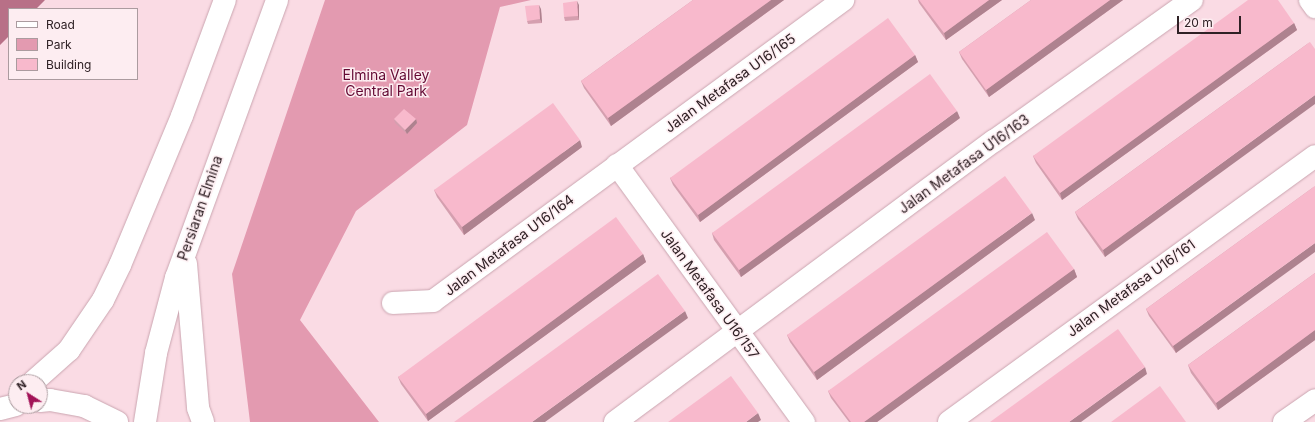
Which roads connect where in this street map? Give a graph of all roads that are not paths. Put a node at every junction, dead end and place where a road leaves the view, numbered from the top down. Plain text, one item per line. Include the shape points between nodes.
1 (225, 0) edge
2 (277, 0) edge
3 (844, 0) edge
4 (1192, 0) edge
5 (1310, 0) edge
6 (1315, 7) edge
7 (1315, 156) edge
8 (617, 165) junction
9 (186, 251) junction
10 (394, 303) dead end
11 (738, 332) junction
12 (42, 374) edge
13 (48, 400) edge
14 (1315, 400) edge
15 (117, 422) edge
16 (145, 422) edge
17 (202, 422) edge
18 (615, 422) edge
19 (804, 422) edge
20 (949, 422) edge
21 (1284, 422) edge

1 - 12 street via 182,116 120,265 102,300 69,350
2 - 9 street, Persiaran Elmina
3 - 8 street, Jalan Metafasa U16/165
4 - 11 street, Jalan Metafasa U16/163 via 994,141
5 - 6 street
7 - 20 street, Jalan Metafasa U16/161
8 - 10 street, Jalan Metafasa U16/164 via 433,301
8 - 11 street, Jalan Metafasa U16/157
9 - 16 street, Persiaran Elmina via 156,353
9 - 17 street via 193,360
11 - 18 street, Jalan Metafasa U16/163
11 - 19 street, Jalan Metafasa U16/157
13 - 15 street via 84,406
14 - 21 street

